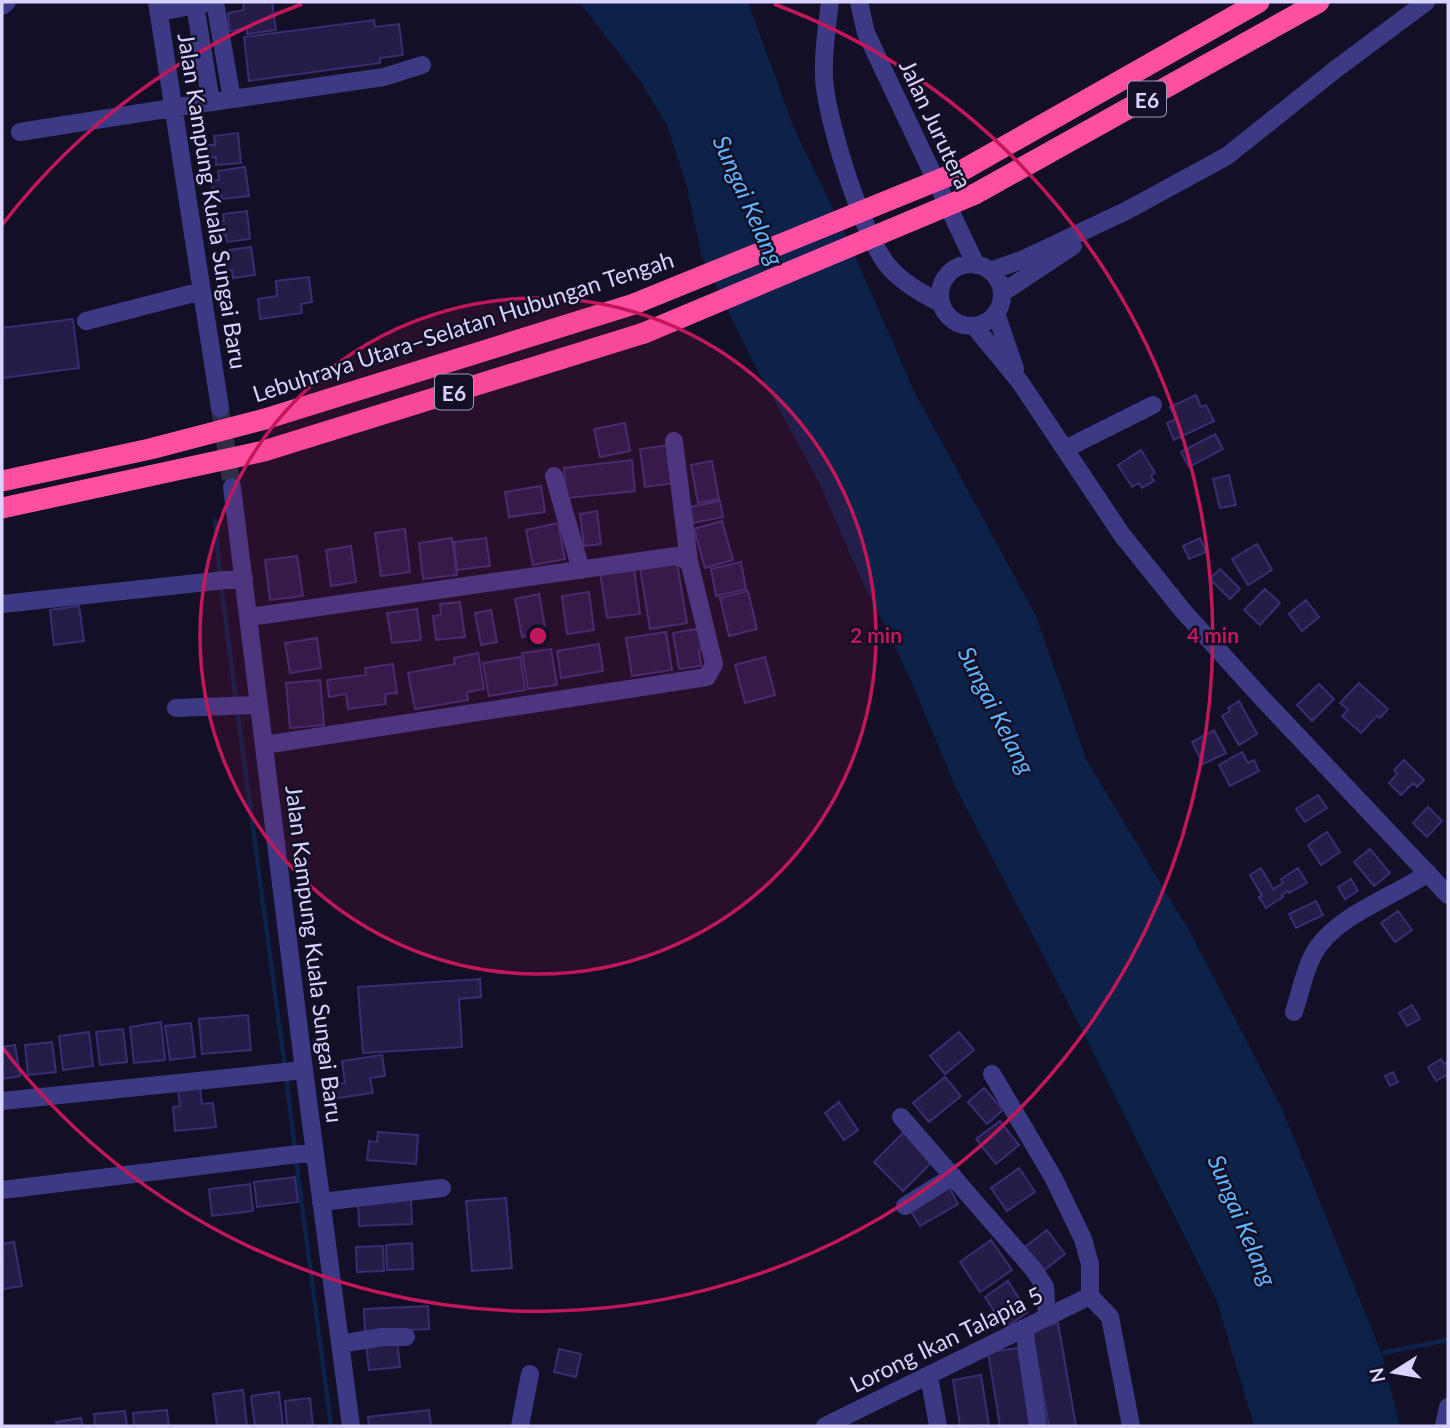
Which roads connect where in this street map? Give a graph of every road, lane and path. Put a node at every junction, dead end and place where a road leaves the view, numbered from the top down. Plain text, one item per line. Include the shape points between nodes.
1 (7, 2) edge
2 (830, 2) edge
3 (859, 2) edge
4 (1259, 2) edge
5 (1319, 2) edge
6 (1426, 2) edge
7 (208, 3) edge
8 (2, 6) edge
9 (158, 7) edge
10 (422, 65) dead end
11 (232, 99) junction
12 (211, 102) junction
13 (158, 110) junction
14 (20, 132) dead end
15 (1126, 211) junction
16 (983, 268) junction
17 (202, 291) junction
18 (1002, 293) junction
19 (941, 303) junction
20 (996, 313) junction
21 (86, 321) dead end
22 (974, 326) junction
23 (1020, 382) junction
24 (1153, 405) dead end
25 (220, 408) tunnel mouth
26 (674, 441) dead end
27 (1065, 450) junction
28 (554, 476) dead end
29 (2, 481) edge
30 (232, 487) tunnel mouth
31 (2, 508) edge
32 (688, 561) junction
33 (581, 570) junction
34 (236, 579) junction
35 (2, 604) edge
36 (248, 617) junction
37 (253, 705) junction
38 (176, 708) dead end
39 (264, 745) junction
40 (1428, 873) junction
41 (1448, 895) edge
42 (1294, 1012) dead end
43 (292, 1071) junction
44 (992, 1074) dead end
45 (2, 1101) edge
46 (901, 1117) dead end
47 (311, 1152) junction
48 (953, 1176) junction
49 (442, 1188) dead end
50 (2, 1190) edge
51 (321, 1202) junction
52 (905, 1206) dead end
53 (1090, 1296) junction
54 (1047, 1316) junction
55 (1024, 1328) junction
56 (406, 1337) dead end
57 (340, 1344) junction
58 (530, 1374) dead end
59 (929, 1376) junction
60 (1448, 1407) edge
61 (351, 1426) edge
62 (520, 1426) edge
63 (825, 1426) edge
64 (938, 1426) edge
65 (1038, 1426) edge
66 (1131, 1426) edge
67 (1444, 1426) edge

1 - 8 street
2 - 19 street via 824,78 855,196 887,265 918,292
3 - 16 street, Jalan Jurutera via 866,33
4 - 29 highway, Lebuhraya Utara–Selatan Hubungan Tengah / E6, bridge via 963,170 634,304 265,419
5 - 31 highway, E6, bridge via 975,194 644,332 264,451
6 - 15 street via 1227,156
7 - 9 street
7 - 11 street
7 - 12 street
9 - 13 street, Jalan Kampung Kuala Sungai Baru
10 - 11 street via 384,77
11 - 12 street
12 - 13 street
13 - 14 street
13 - 17 street, Jalan Kampung Kuala Sungai Baru
15 - 16 street via 1024,259
15 - 18 street
16 - 18 street via 996,277
16 - 19 street via 956,268 948,274
17 - 21 street
17 - 25 street, Jalan Kampung Kuala Sungai Baru
18 - 20 street
19 - 22 street via 957,323
20 - 22 street
20 - 23 street
22 - 23 street
23 - 27 street
24 - 27 street
26 - 32 street
27 - 40 street via 1122,535 1184,612
28 - 33 street
30 - 34 street, Jalan Kampung Kuala Sungai Baru
32 - 33 street via 676,556
32 - 39 street via 714,664 707,677
33 - 36 street
34 - 35 street
34 - 36 street, Jalan Kampung Kuala Sungai Baru
36 - 37 street, Jalan Kampung Kuala Sungai Baru
37 - 38 street
37 - 39 street, Jalan Kampung Kuala Sungai Baru
39 - 43 street, Jalan Kampung Kuala Sungai Baru
40 - 41 street
40 - 42 street via 1347,921 1319,945
43 - 45 street
43 - 47 street, Jalan Kampung Kuala Sungai Baru
44 - 53 street via 1053,1177 1083,1239 1090,1264
46 - 48 street
47 - 50 street
47 - 51 street, Jalan Kampung Kuala Sungai Baru
48 - 52 street
48 - 54 street via 1045,1287
49 - 51 street
51 - 57 street, Jalan Kampung Kuala Sungai Baru
53 - 54 street, Lorong Ikan Talapia 5
53 - 66 street via 1111,1317
54 - 55 street, Lorong Ikan Talapia 5
55 - 59 street, Lorong Ikan Talapia 5
55 - 65 street
56 - 57 street
57 - 61 street, Jalan Kampung Kuala Sungai Baru
58 - 62 street
59 - 63 street, Lorong Ikan Talapia 5
59 - 64 street
60 - 67 street

